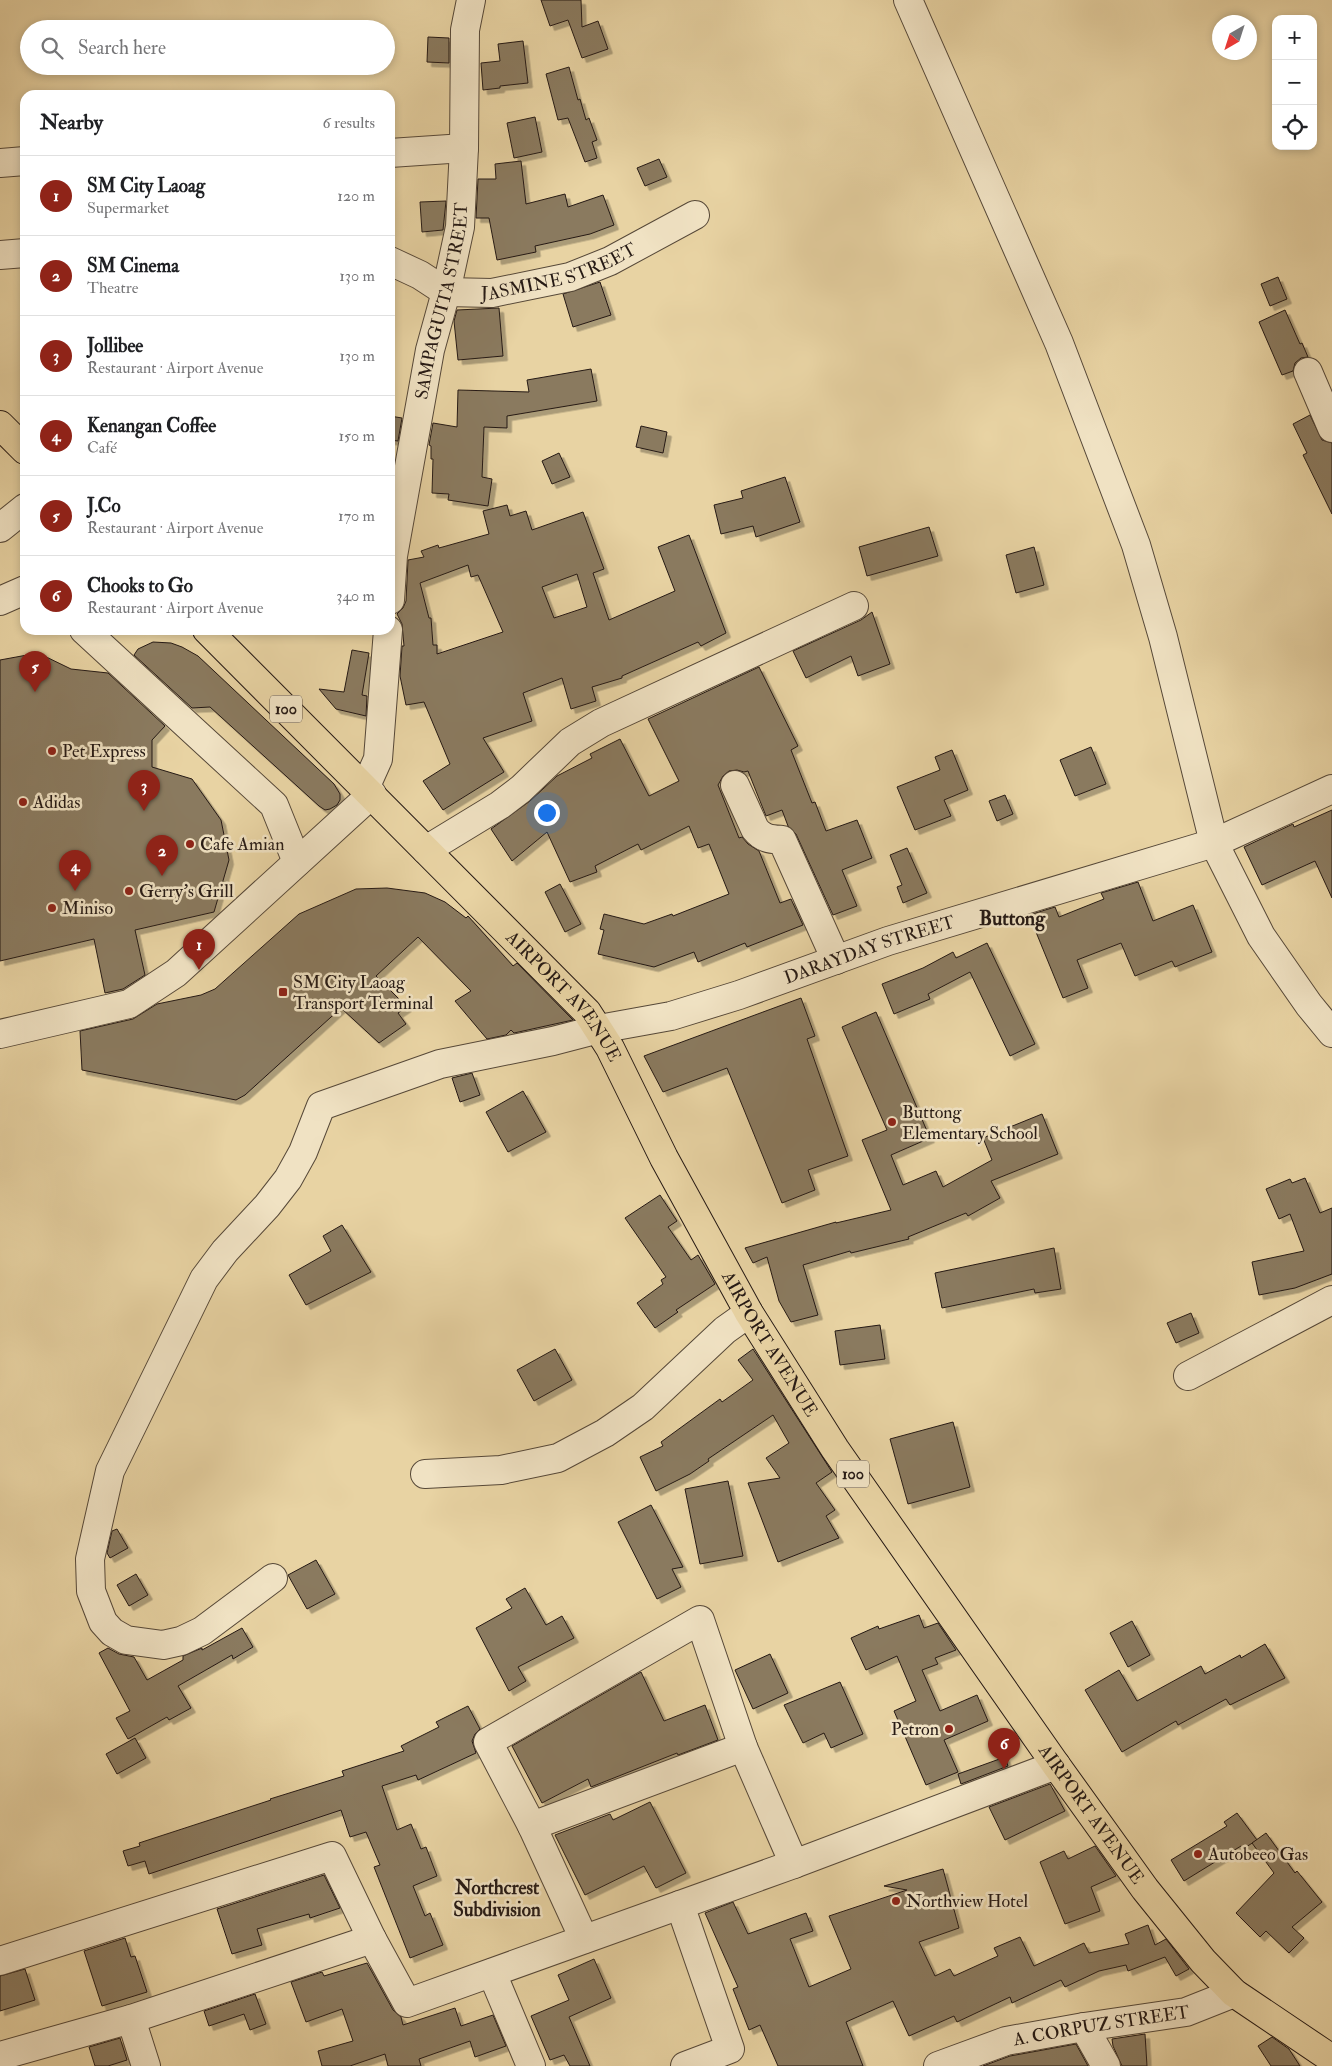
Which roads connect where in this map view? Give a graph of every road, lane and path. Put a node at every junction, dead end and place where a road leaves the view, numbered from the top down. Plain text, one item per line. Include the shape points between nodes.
1 (471, 0) edge
2 (908, 0) edge
3 (464, 148) junction
4 (395, 153) edge
5 (20, 161) edge
6 (0, 162) edge
7 (695, 215) dead end
8 (20, 253) edge
9 (0, 255) edge
10 (395, 263) edge
11 (446, 292) junction
12 (1308, 372) dead end
13 (0, 425) edge
14 (1332, 428) edge
15 (20, 445) edge
16 (20, 512) edge
17 (0, 528) edge
18 (395, 545) edge
19 (854, 606) dead end
20 (89, 635) edge
21 (212, 635) edge
22 (388, 635) edge
23 (735, 786) dead end
24 (1332, 789) edge
25 (368, 791) junction
26 (1214, 843) junction
27 (426, 850) junction
28 (297, 862) junction
29 (836, 960) junction
30 (599, 1029) junction
31 (1332, 1033) edge
32 (0, 1034) edge
33 (1332, 1300) edge
34 (749, 1313) junction
35 (1188, 1376) dead end
36 (424, 1474) dead end
37 (273, 1578) dead end
38 (743, 1747) junction
39 (1056, 1765) junction
40 (532, 1826) junction
41 (794, 1864) junction
42 (680, 1905) junction
43 (372, 1939) junction
44 (584, 1939) junction
45 (0, 1961) edge
46 (492, 1973) junction
47 (1234, 1993) junction
48 (131, 2019) junction
49 (1084, 2026) junction
50 (0, 2056) edge
51 (735, 2057) edge
52 (1332, 2059) edge
53 (146, 2066) edge
54 (531, 2066) edge
55 (685, 2066) edge
56 (938, 2066) edge
57 (1106, 2066) edge

1 - 3 street, SAMPAGUITA STREET via 465,30
2 - 26 street via 1059,343 1130,527 1164,637
3 - 4 street
3 - 11 street, SAMPAGUITA STREET via 460,227
5 - 6 street
7 - 11 street, JASMINE STREET via 610,261 570,277 492,293
8 - 9 street
10 - 11 street
11 - 18 street, SAMPAGUITA STREET via 430,350
12 - 14 street
13 - 15 main road
16 - 17 street
19 - 27 street via 601,723 570,742 500,805
20 - 28 street via 274,805
21 - 25 main road, AIRPORT AVENUE / 100
22 - 25 street via 378,759
23 - 29 street via 759,835 782,840
24 - 26 street, DARAYDAY STREET
25 - 27 main road, AIRPORT AVENUE / 100
25 - 28 street
26 - 29 street, DARAYDAY STREET via 975,913
26 - 31 street via 1261,936
27 - 30 main road, AIRPORT AVENUE / 100 via 571,994
28 - 32 street via 176,973 130,1004
29 - 30 street, DARAYDAY STREET via 671,1016
30 - 34 main road, AIRPORT AVENUE / 100 via 664,1158
30 - 37 street, DARAYDAY STREET via 553,1042 440,1064 321,1106 304,1152 288,1179 204,1279 110,1471 90,1559 91,1591 103,1622 112,1632 126,1640 163,1645 202,1631
33 - 35 street
34 - 36 street via 725,1330 643,1407 605,1433 558,1458 501,1470
34 - 39 main road, AIRPORT AVENUE / 100 via 835,1450
38 - 40 street
38 - 40 street via 700,1620 488,1742
38 - 41 street
39 - 41 street
39 - 47 main road, AIRPORT AVENUE / 100 via 1145,1889 1203,1961
40 - 44 street
41 - 42 street
42 - 44 street
42 - 51 street
43 - 45 street via 332,1856
43 - 46 street via 406,2003
43 - 48 street
44 - 46 street
46 - 54 street
47 - 49 street, A. CORPUZ STREET via 1186,2012
47 - 52 main road, AIRPORT AVENUE / 100
48 - 50 street
48 - 53 street
49 - 56 street, A. CORPUZ STREET via 1006,2040
49 - 57 street
51 - 55 street

